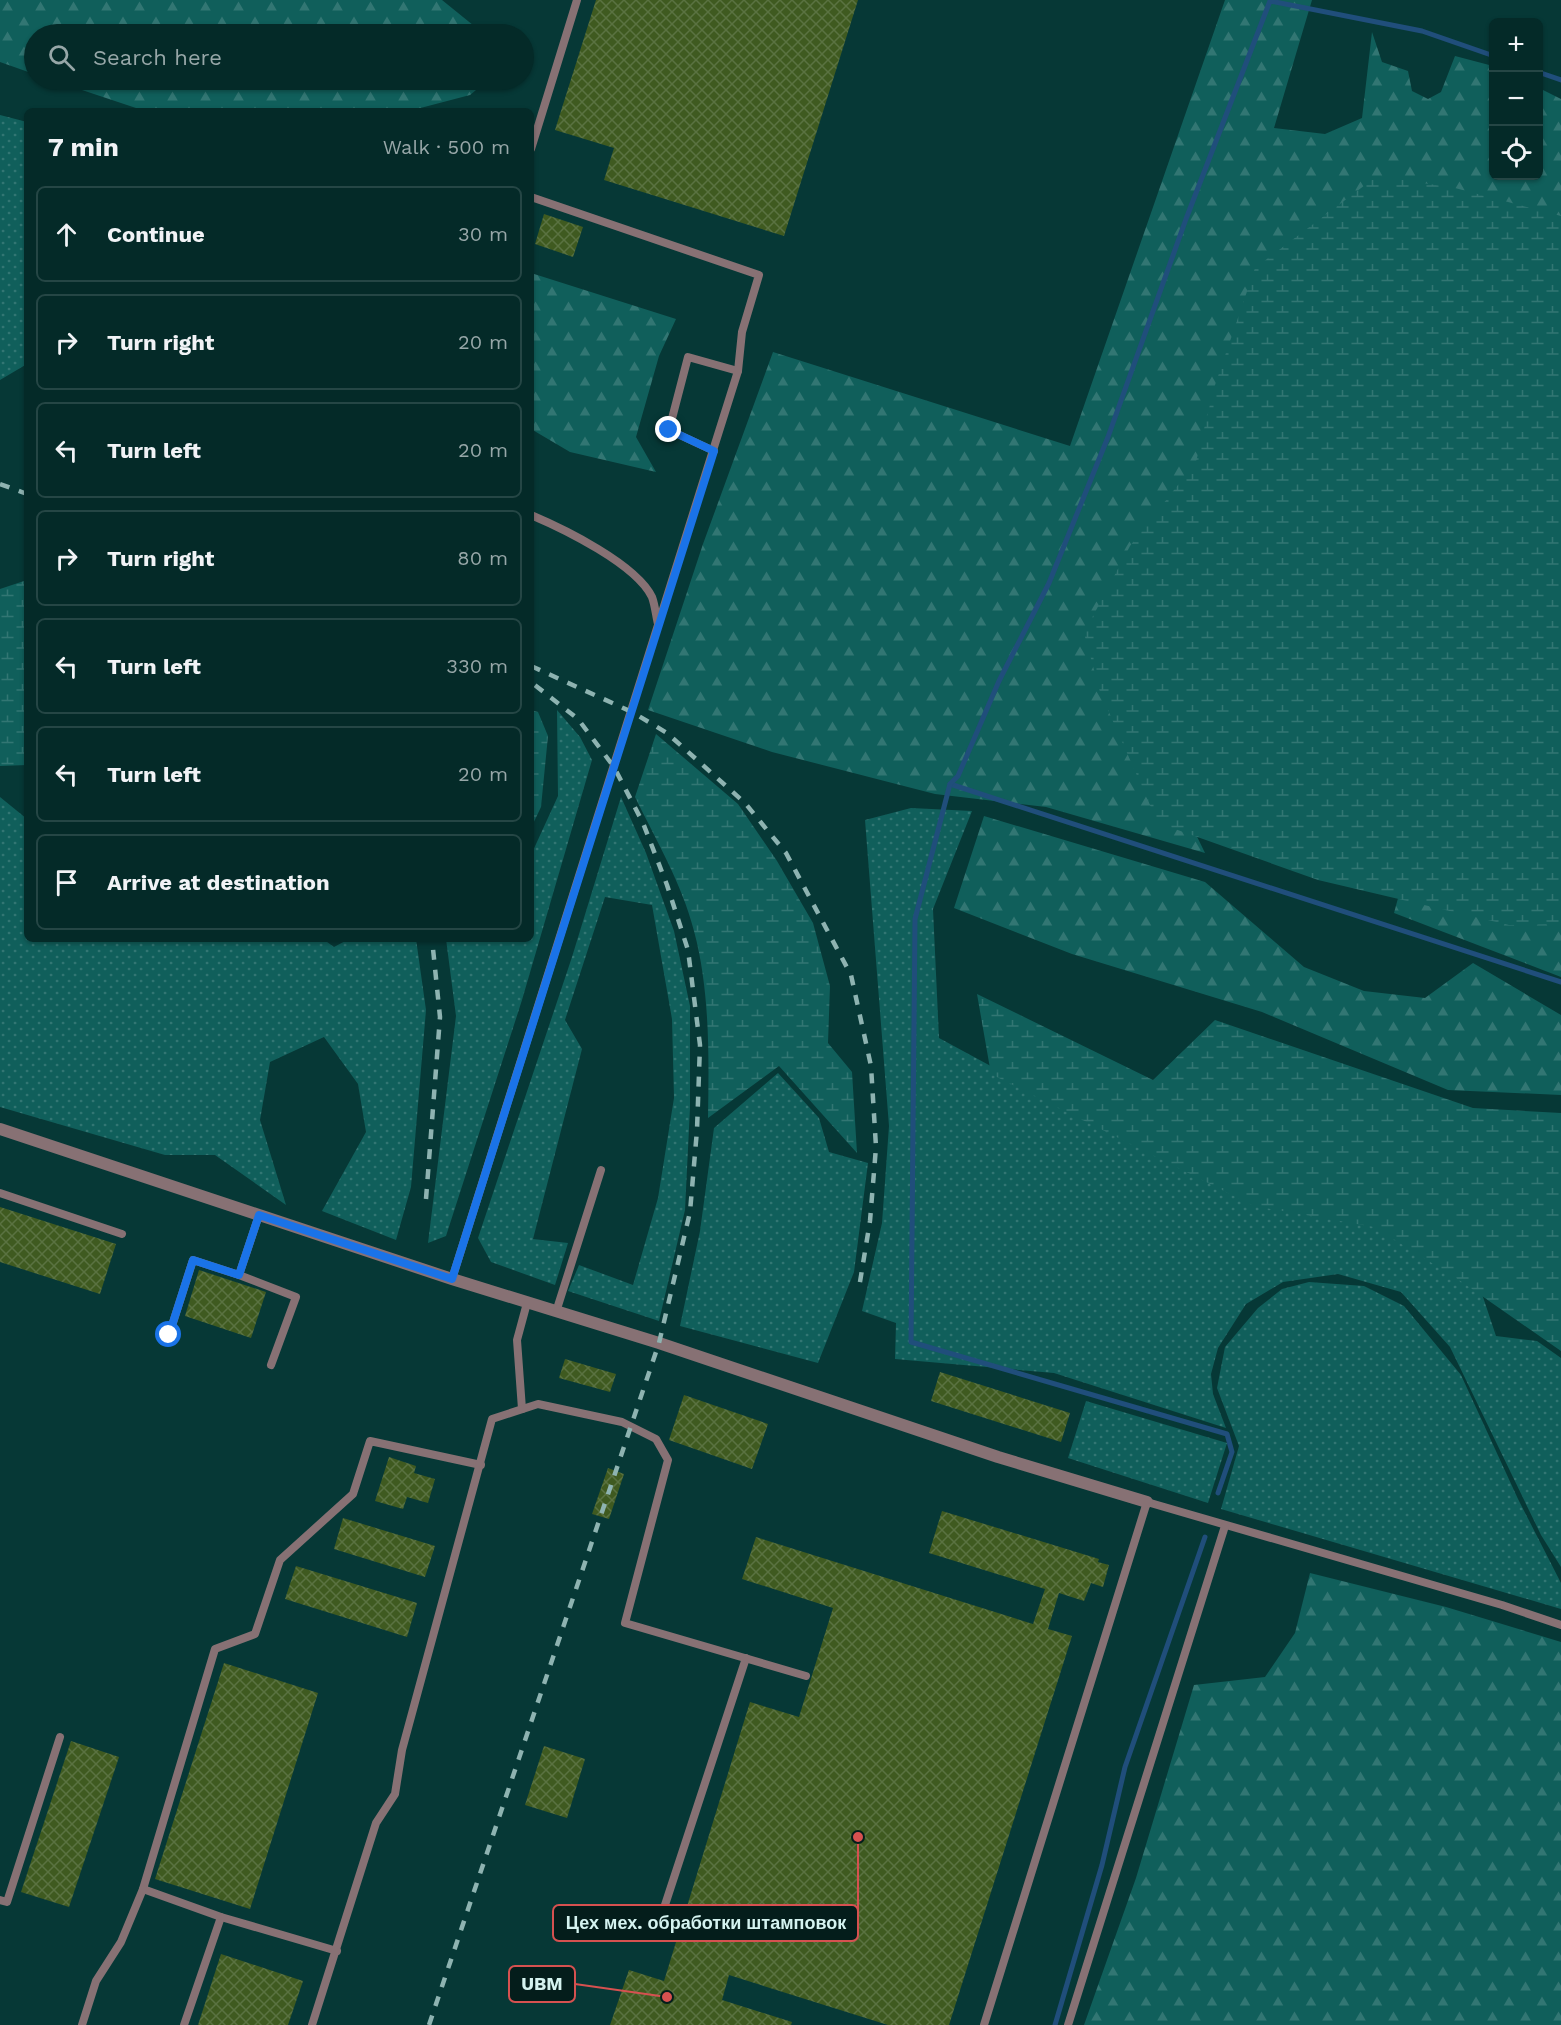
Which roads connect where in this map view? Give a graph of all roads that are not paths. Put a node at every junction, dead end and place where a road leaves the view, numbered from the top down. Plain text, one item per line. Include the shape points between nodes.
1 (578, 0) edge
2 (534, 139) edge
3 (534, 198) edge
4 (738, 371) junction
5 (714, 451) junction
6 (534, 516) edge
7 (658, 625) junction
8 (0, 1130) edge
9 (601, 1170) dead end
10 (0, 1193) edge
11 (259, 1215) junction
12 (122, 1234) dead end
13 (239, 1275) junction
14 (452, 1279) junction
15 (527, 1303) junction
16 (556, 1312) junction
17 (169, 1335) dead end
18 (271, 1365) dead end
19 (522, 1409) junction
20 (481, 1465) junction
21 (1147, 1502) junction
22 (1225, 1526) junction
23 (1561, 1625) edge
24 (746, 1658) junction
25 (806, 1676) dead end
26 (60, 1737) dead end
27 (143, 1890) junction
28 (0, 1900) edge
29 (663, 1911) dead end
30 (221, 1917) junction
31 (337, 1951) junction
32 (82, 2025) edge
33 (184, 2025) edge
34 (312, 2025) edge
35 (984, 2025) edge
36 (1068, 2025) edge

1 - 2 lane
3 - 4 lane via 759,275 742,332
4 - 5 lane
4 - 5 lane via 688,357 669,430
5 - 7 lane
6 - 7 lane via 571,532 638,578 652,598
7 - 14 lane
8 - 11 street
9 - 16 lane
10 - 12 lane
11 - 13 lane
11 - 14 street
13 - 17 lane via 193,1260
13 - 18 lane via 296,1297
14 - 15 street
15 - 16 street
15 - 19 lane via 517,1340
16 - 21 street
19 - 20 lane via 492,1419
19 - 24 lane via 538,1404 622,1422 656,1438 669,1460 625,1623
20 - 27 lane via 370,1441 353,1494 280,1560 255,1634 215,1649
20 - 31 lane via 402,1750 395,1794 376,1823
21 - 22 lane
21 - 35 lane
22 - 23 lane
22 - 36 lane
24 - 25 lane
24 - 29 lane
26 - 28 lane via 7,1902
27 - 30 lane
27 - 32 lane via 121,1942 96,1981
30 - 31 lane
30 - 33 lane
31 - 34 lane

